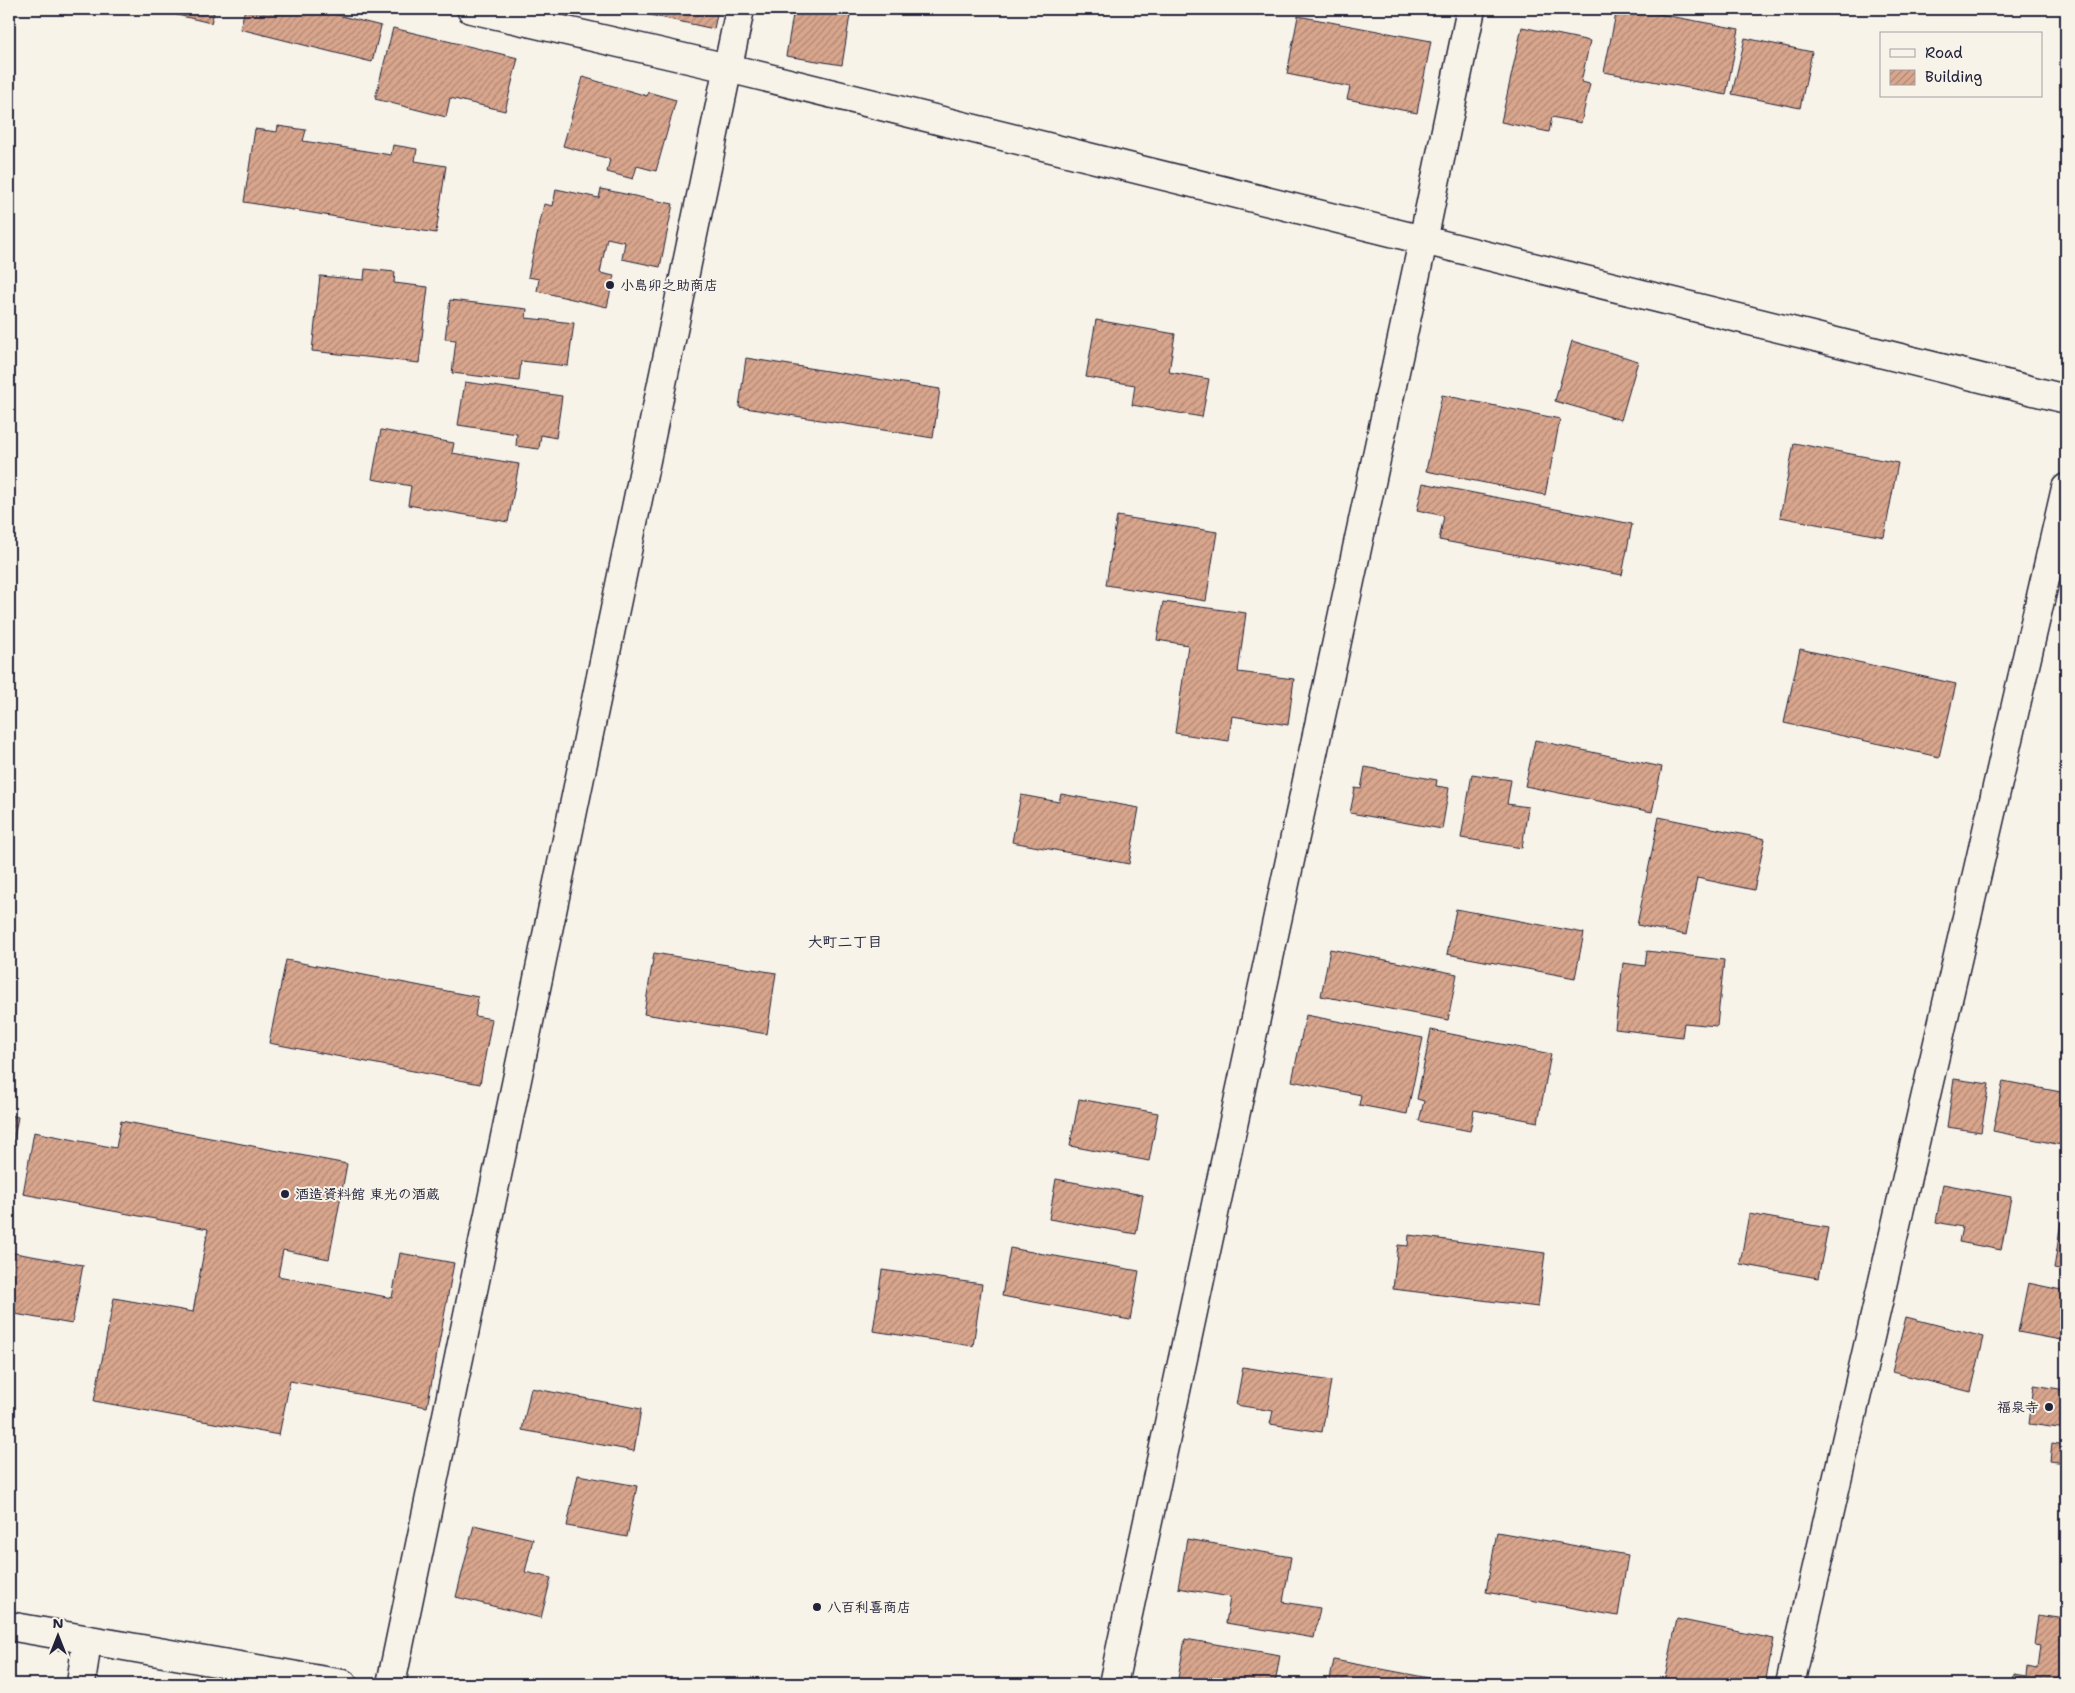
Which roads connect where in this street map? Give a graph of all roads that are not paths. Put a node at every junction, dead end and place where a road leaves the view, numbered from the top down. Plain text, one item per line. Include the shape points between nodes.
1 (472, 9) edge
2 (740, 9) edge
3 (1472, 9) edge
4 (728, 68) junction
5 (1423, 241) junction
6 (2066, 399) edge
7 (2066, 488) edge
8 (9, 1626) edge
9 (87, 1640) junction
10 (80, 1684) edge
11 (343, 1684) edge
12 (391, 1684) edge
13 (1113, 1684) edge
14 (1790, 1684) edge

1 - 4 street
2 - 4 street
3 - 5 street
4 - 5 street
4 - 12 street
5 - 6 street
5 - 13 street
7 - 14 street
8 - 9 street
9 - 10 street
9 - 11 street

